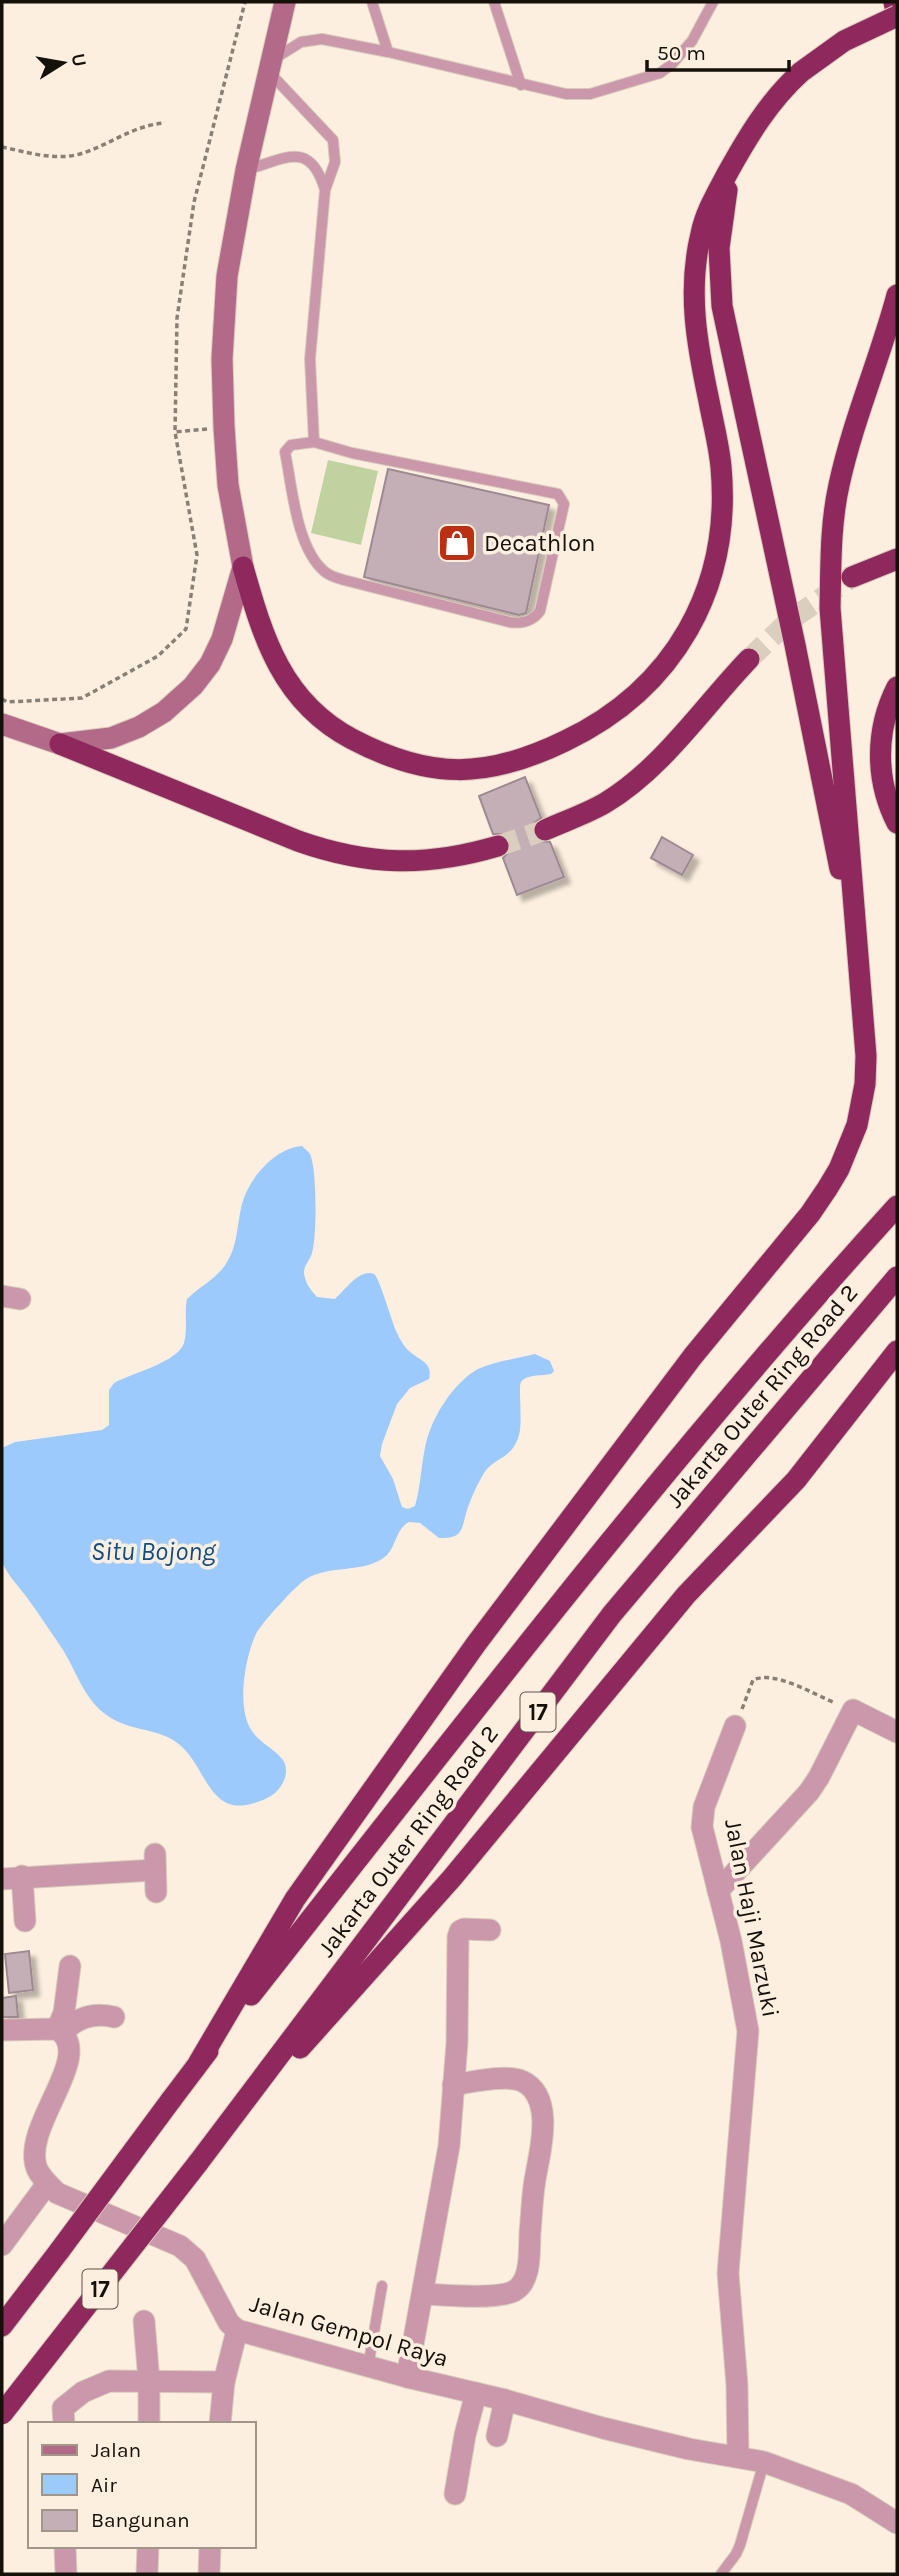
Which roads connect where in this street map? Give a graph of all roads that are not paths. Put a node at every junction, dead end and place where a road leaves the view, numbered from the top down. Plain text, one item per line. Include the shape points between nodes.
1 (285, 2) edge
2 (372, 2) edge
3 (494, 2) edge
4 (713, 2) edge
5 (894, 2) edge
6 (897, 16) edge
7 (388, 52) junction
8 (271, 66) junction
9 (521, 85) junction
10 (731, 167) junction
11 (246, 170) junction
12 (325, 190) junction
13 (897, 295) edge
14 (314, 442) junction
15 (897, 559) edge
16 (243, 567) junction
17 (852, 577) tunnel mouth
18 (749, 659) tunnel mouth
19 (897, 687) edge
20 (2, 724) edge
21 (60, 744) junction
22 (897, 823) edge
23 (545, 830) tunnel mouth
24 (498, 846) tunnel mouth
25 (859, 966) junction
26 (897, 1206) edge
27 (897, 1278) edge
28 (897, 1351) edge
29 (735, 1726) road end
30 (897, 1732) edge
31 (12, 1877) edge
32 (718, 1891) junction
33 (156, 1892) dead end
34 (25, 1921) dead end
35 (490, 1930) dead end
36 (70, 1966) dead end
37 (114, 2017) dead end
38 (2, 2030) edge
39 (59, 2031) junction
40 (199, 2062) junction
41 (453, 2085) junction
42 (199, 2162) junction
43 (47, 2183) junction
44 (11, 2220) edge
45 (2, 2245) edge
46 (382, 2286) dead end
47 (424, 2294) junction
48 (145, 2321) dead end
49 (2, 2326) edge
50 (237, 2330) junction
51 (368, 2367) junction
52 (407, 2377) junction
53 (149, 2381) junction
54 (224, 2382) junction
55 (476, 2393) junction
56 (505, 2400) junction
57 (2, 2414) edge
58 (64, 2422) edge
59 (149, 2422) edge
60 (220, 2422) edge
61 (497, 2436) dead end
62 (738, 2456) junction
63 (764, 2462) junction
64 (455, 2494) dead end
65 (897, 2523) edge
66 (65, 2548) edge
67 (148, 2548) edge
68 (210, 2548) edge
69 (66, 2574) edge
70 (147, 2574) edge
71 (209, 2574) edge
72 (721, 2574) edge

1 - 8 main road
2 - 7 lane
3 - 9 lane
4 - 9 lane via 687,48 660,73 578,96
5 - 6 highway
6 - 10 highway, bridge via 845,41 801,72 765,111
7 - 8 lane via 323,39 301,42
7 - 9 lane
8 - 11 main road
8 - 12 lane via 333,140 335,162
10 - 16 highway via 701,233 694,278 696,336 721,467 716,550 709,584 690,629 666,665 635,696 582,733 505,764 443,770 401,761 332,727 293,688 264,640
10 - 25 highway via 719,248 722,306
11 - 12 lane via 296,156 310,159
11 - 16 main road via 227,276 222,359 229,485
12 - 14 lane via 310,359
13 - 25 highway via 848,448 832,543 830,608
14 - 14 lane via 291,445 285,452 300,529 326,574 520,624 536,617 564,504 558,494 445,477
15 - 17 highway
16 - 21 main road via 216,652 180,700 127,732
18 - 23 highway via 631,785 602,805
19 - 22 highway via 880,753 884,790
20 - 21 main road
21 - 24 highway via 339,854 382,861 427,861
25 - 40 highway via 865,1084 857,1125 839,1169 810,1214 693,1356 476,1644 295,1899
26 - 40 highway, Jakarta Outer Ring Road 2 / 17 via 544,1622
27 - 42 highway, Jakarta Outer Ring Road 2 / 17 via 612,1614
28 - 42 highway via 796,1480 686,1595 452,1878
29 - 32 street, Jalan Haji Marzuki via 704,1807 702,1827
30 - 32 street via 853,1710 809,1792
31 - 33 street via 155,1862
31 - 34 street
32 - 62 street, Jalan Haji Marzuki via 748,2031 728,2273
35 - 41 street via 464,1929 458,1937
36 - 39 street
37 - 39 street via 88,2016
38 - 39 street
39 - 43 street via 68,2040 71,2053 36,2145 36,2167
40 - 49 highway, Jakarta Outer Ring Road 2 / 17, bridge
41 - 47 street via 449,2147
41 - 47 street via 509,2078 534,2090 544,2124 526,2278 514,2291 493,2296
42 - 57 highway, Jakarta Outer Ring Road 2 / 17, bridge
43 - 44 street
43 - 50 street, Jalan Gempol Raya via 57,2193 180,2246 195,2259
44 - 45 street
46 - 51 lane
47 - 52 street
48 - 53 street
50 - 51 street, Jalan Gempol Raya
50 - 54 street
51 - 52 street, Jalan Gempol Raya
52 - 55 street, Jalan Gempol Raya
53 - 54 street
53 - 58 street via 109,2381 83,2392 64,2408
53 - 59 street
54 - 60 street
55 - 56 street, Jalan Gempol Raya
55 - 64 street
56 - 61 street
56 - 62 street, Jalan Gempol Raya via 677,2446
62 - 63 street, Jalan Gempol Raya
63 - 65 street, Jalan Gempol Raya via 851,2494
63 - 72 lane via 740,2545
66 - 69 street
67 - 70 street
68 - 71 street

